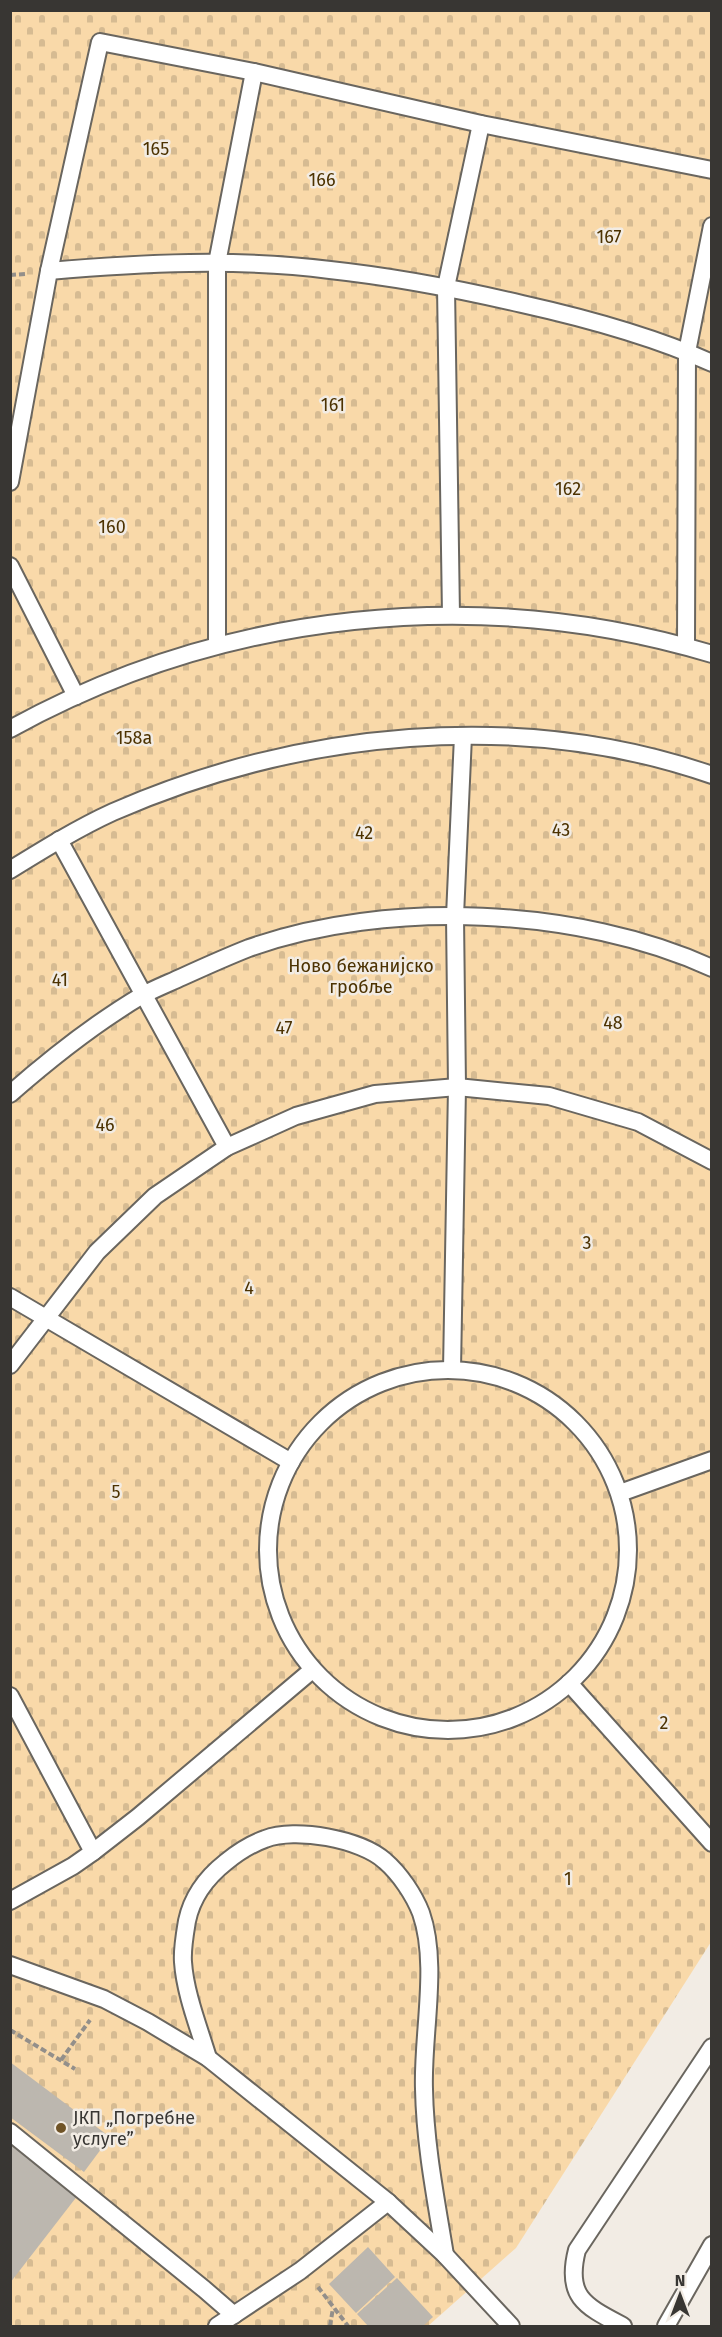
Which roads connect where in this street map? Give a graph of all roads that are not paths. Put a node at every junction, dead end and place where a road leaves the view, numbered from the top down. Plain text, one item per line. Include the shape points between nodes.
1 (254, 72) junction
2 (481, 124) junction
3 (711, 170) edge
4 (711, 226) edge
5 (217, 263) junction
6 (49, 271) junction
7 (446, 287) junction
8 (687, 352) junction
9 (711, 363) edge
10 (10, 482) edge
11 (10, 566) edge
12 (451, 615) junction
13 (217, 645) junction
14 (686, 646) junction
15 (711, 654) edge
16 (76, 696) junction
17 (10, 729) edge
18 (463, 735) junction
19 (711, 775) edge
20 (58, 840) junction
21 (10, 870) edge
22 (455, 916) junction
23 (711, 968) edge
24 (142, 996) junction
25 (457, 1087) junction
26 (10, 1094) edge
27 (227, 1147) junction
28 (711, 1161) edge
29 (10, 1297) edge
30 (46, 1318) junction
31 (10, 1365) edge
32 (452, 1370) junction
33 (711, 1460) edge
34 (291, 1462) junction
35 (620, 1493) junction
36 (311, 1671) junction
37 (569, 1683) junction
38 (10, 1696) edge
39 (711, 1843) edge
40 (93, 1852) junction
41 (10, 1901) edge
42 (10, 1965) edge
43 (711, 2047) edge
44 (208, 2058) junction
45 (10, 2132) edge
46 (388, 2202) junction
47 (711, 2245) edge
48 (445, 2255) junction
49 (234, 2315) junction
50 (217, 2326) edge
51 (511, 2326) edge
52 (623, 2326) edge
53 (666, 2326) edge

1 - 2 lane
1 - 5 lane
1 - 6 lane via 100,42
2 - 3 lane
2 - 7 lane
4 - 8 lane
5 - 6 lane via 132,264
5 - 7 lane via 328,269
5 - 13 lane
6 - 10 lane
7 - 8 lane via 566,314
7 - 12 lane
8 - 9 lane
8 - 14 lane
11 - 16 lane
12 - 13 lane via 310,626
12 - 14 lane via 572,622
13 - 16 lane via 147,667
14 - 15 lane
16 - 17 lane
18 - 19 lane via 567,742 622,751
18 - 20 lane via 366,742 260,762 158,794
18 - 22 lane
20 - 21 lane
20 - 24 lane
22 - 23 lane via 554,922 601,931 651,944
22 - 24 lane via 372,921 289,937 240,952
22 - 25 lane
24 - 26 lane via 80,1036
24 - 27 lane
25 - 27 lane via 375,1095 296,1116
25 - 28 lane via 549,1096 638,1122
25 - 32 lane
27 - 30 lane via 155,1196 97,1252
29 - 30 lane
30 - 31 lane
30 - 34 lane
32 - 34 lane via 402,1376 356,1395 316,1426
32 - 35 lane via 480,1372 506,1380 555,1405 594,1444
33 - 35 lane
34 - 36 lane via 276,1492 270,1519 268,1574 283,1626
35 - 37 lane via 628,1539 628,1567 621,1603 607,1638
36 - 37 lane via 349,1702 382,1719 418,1729 492,1726 527,1713
36 - 40 lane
37 - 39 lane
38 - 40 lane
40 - 41 lane
42 - 44 lane via 104,2000
43 - 52 lane via 577,2250 572,2271 577,2292 587,2305
44 - 46 lane
44 - 48 lane via 183,1961 187,1920 198,1891 213,1872 266,1838 301,1834 361,1846 384,1860 402,1879 420,1912 428,1944 424,2089 430,2170
45 - 49 lane
46 - 48 lane
46 - 49 lane
47 - 53 lane
48 - 51 lane
49 - 50 lane

